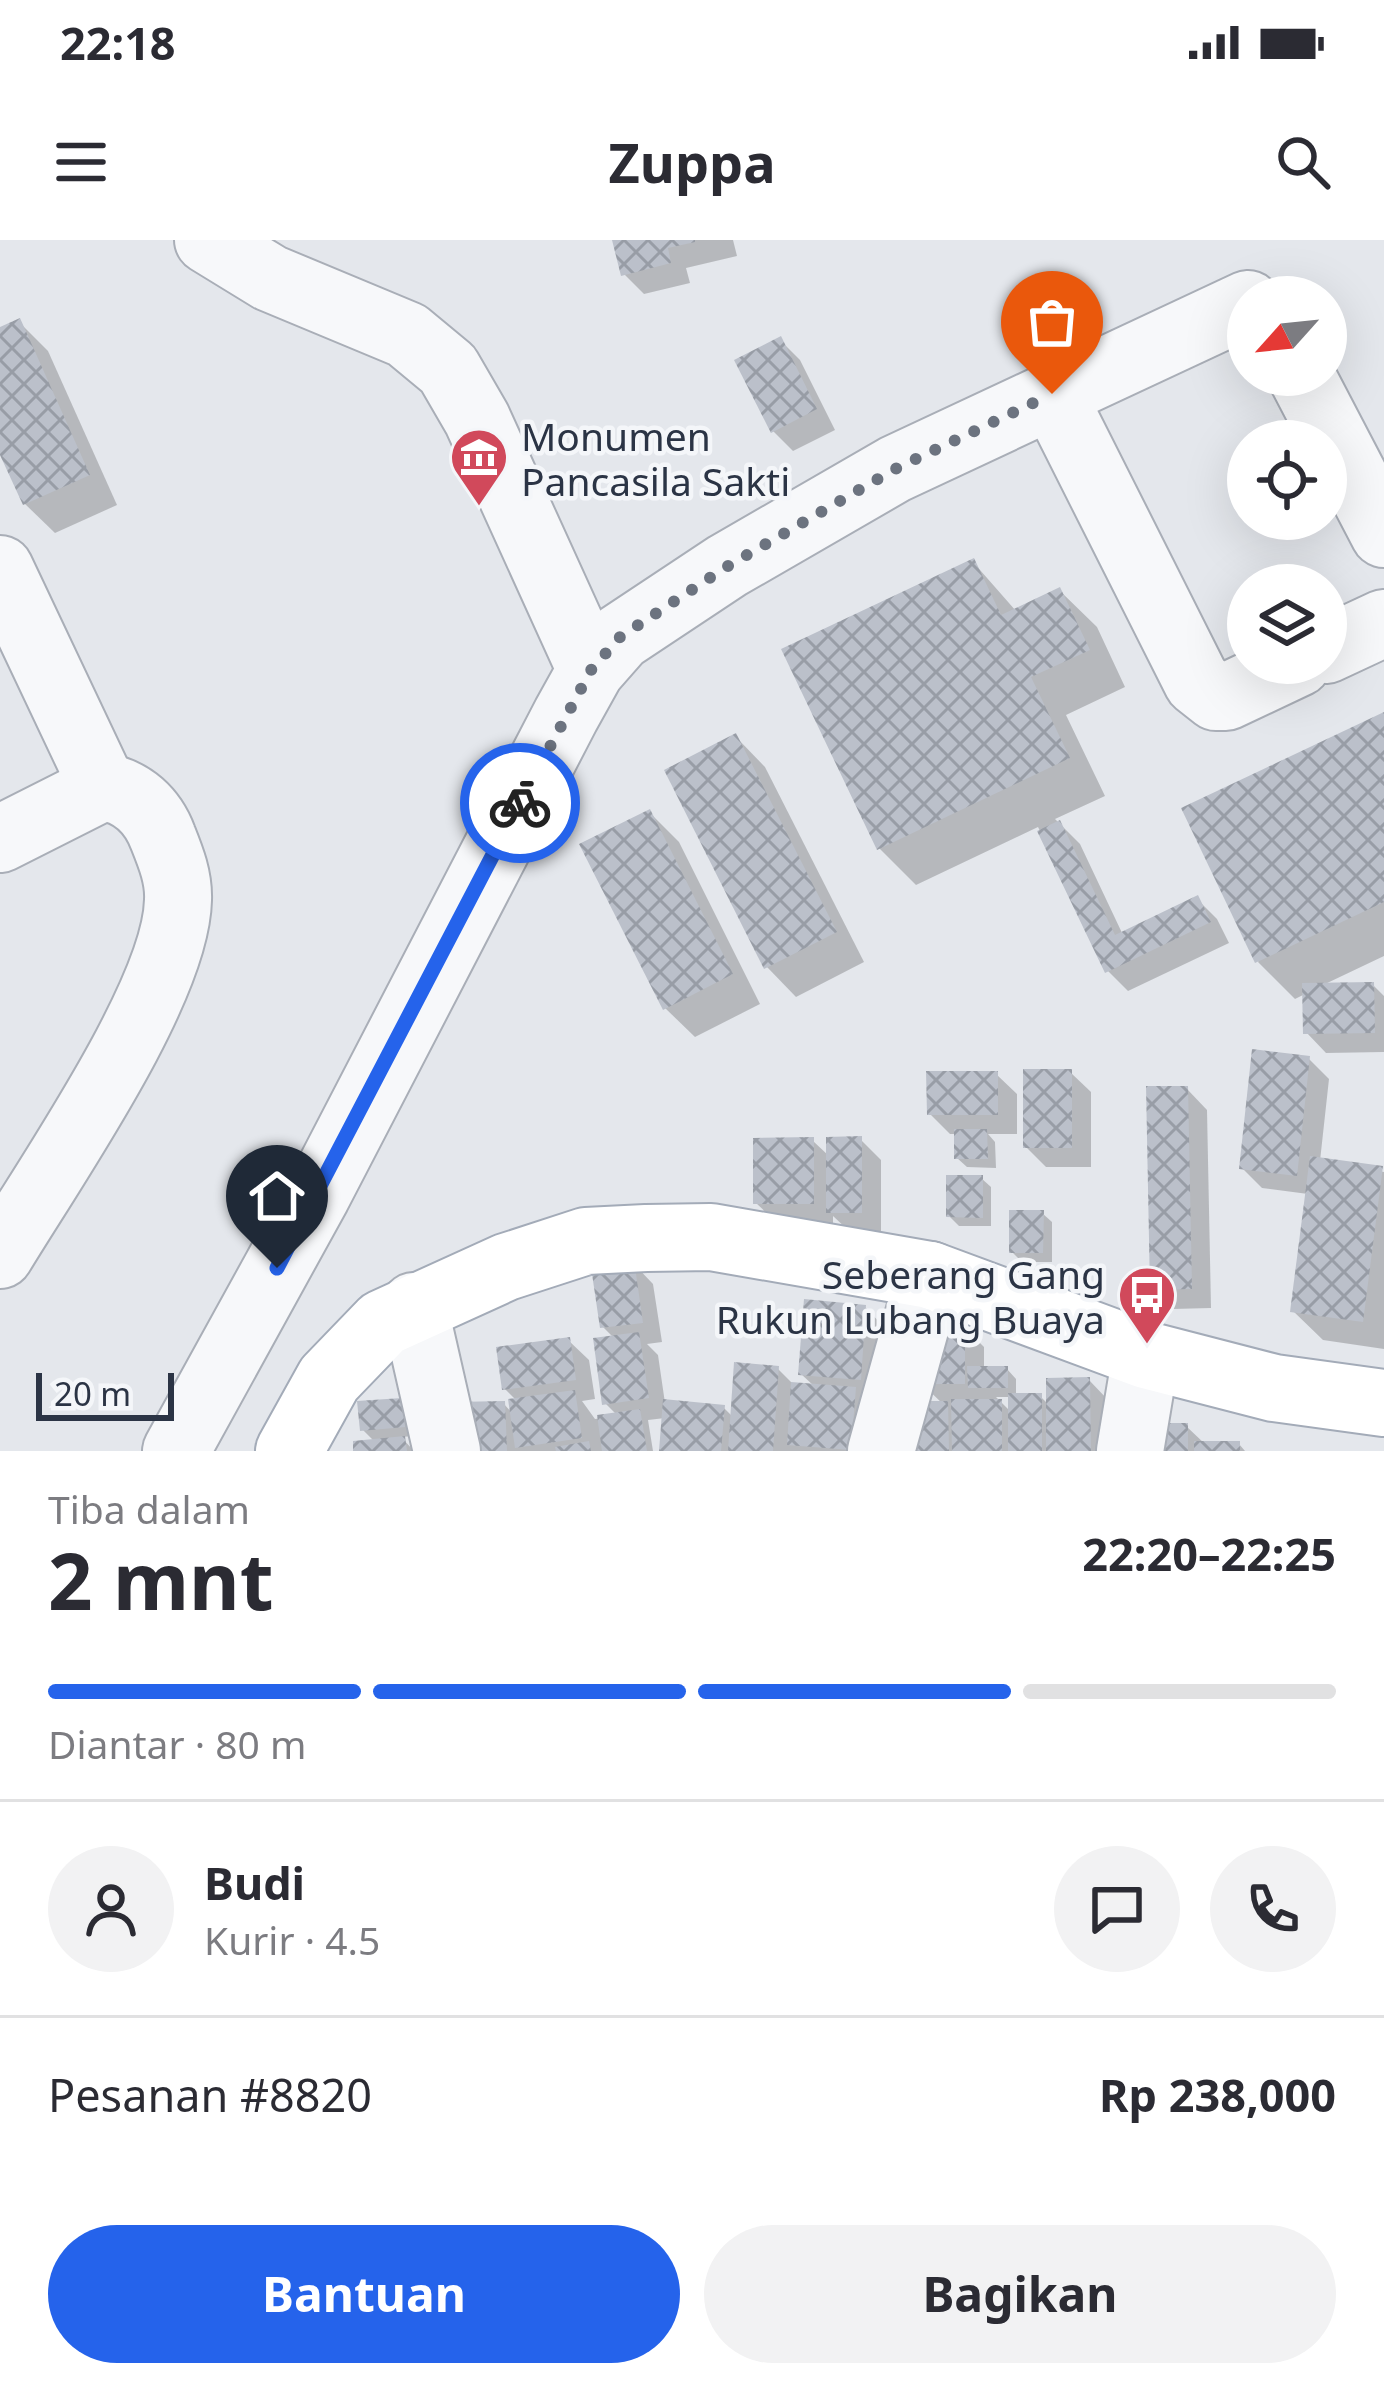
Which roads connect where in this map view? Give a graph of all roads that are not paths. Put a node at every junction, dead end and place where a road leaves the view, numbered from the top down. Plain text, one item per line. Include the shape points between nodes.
1 (208, 240) edge
2 (1227, 314) edge
3 (1052, 394) junction
4 (1312, 396) edge
5 (1384, 534) edge
6 (0, 569) edge
7 (1384, 623) edge
8 (1347, 640) edge
9 (591, 670) junction
10 (1254, 684) edge
11 (103, 787) junction
12 (0, 839) edge
13 (0, 1255) edge
14 (930, 1275) junction
15 (414, 1306) junction
16 (1146, 1355) junction
17 (1384, 1403) edge
18 (176, 1451) edge
19 (290, 1451) edge
20 (447, 1451) edge
21 (881, 1451) edge
22 (1130, 1451) edge

1 - 9 street via 270,278 407,335 448,370
2 - 3 street
3 - 9 street via 895,469 728,566 620,637
3 - 10 street via 1197,682 1216,697
4 - 5 street
6 - 11 street
7 - 8 street
9 - 18 street
11 - 12 street
11 - 13 street via 140,802 158,826 178,903 141,1018
14 - 15 main road via 711,1238 586,1241
14 - 16 main road
14 - 21 street
15 - 19 main road via 382,1323 329,1379
15 - 20 street
16 - 17 main road via 1274,1388
16 - 22 street

